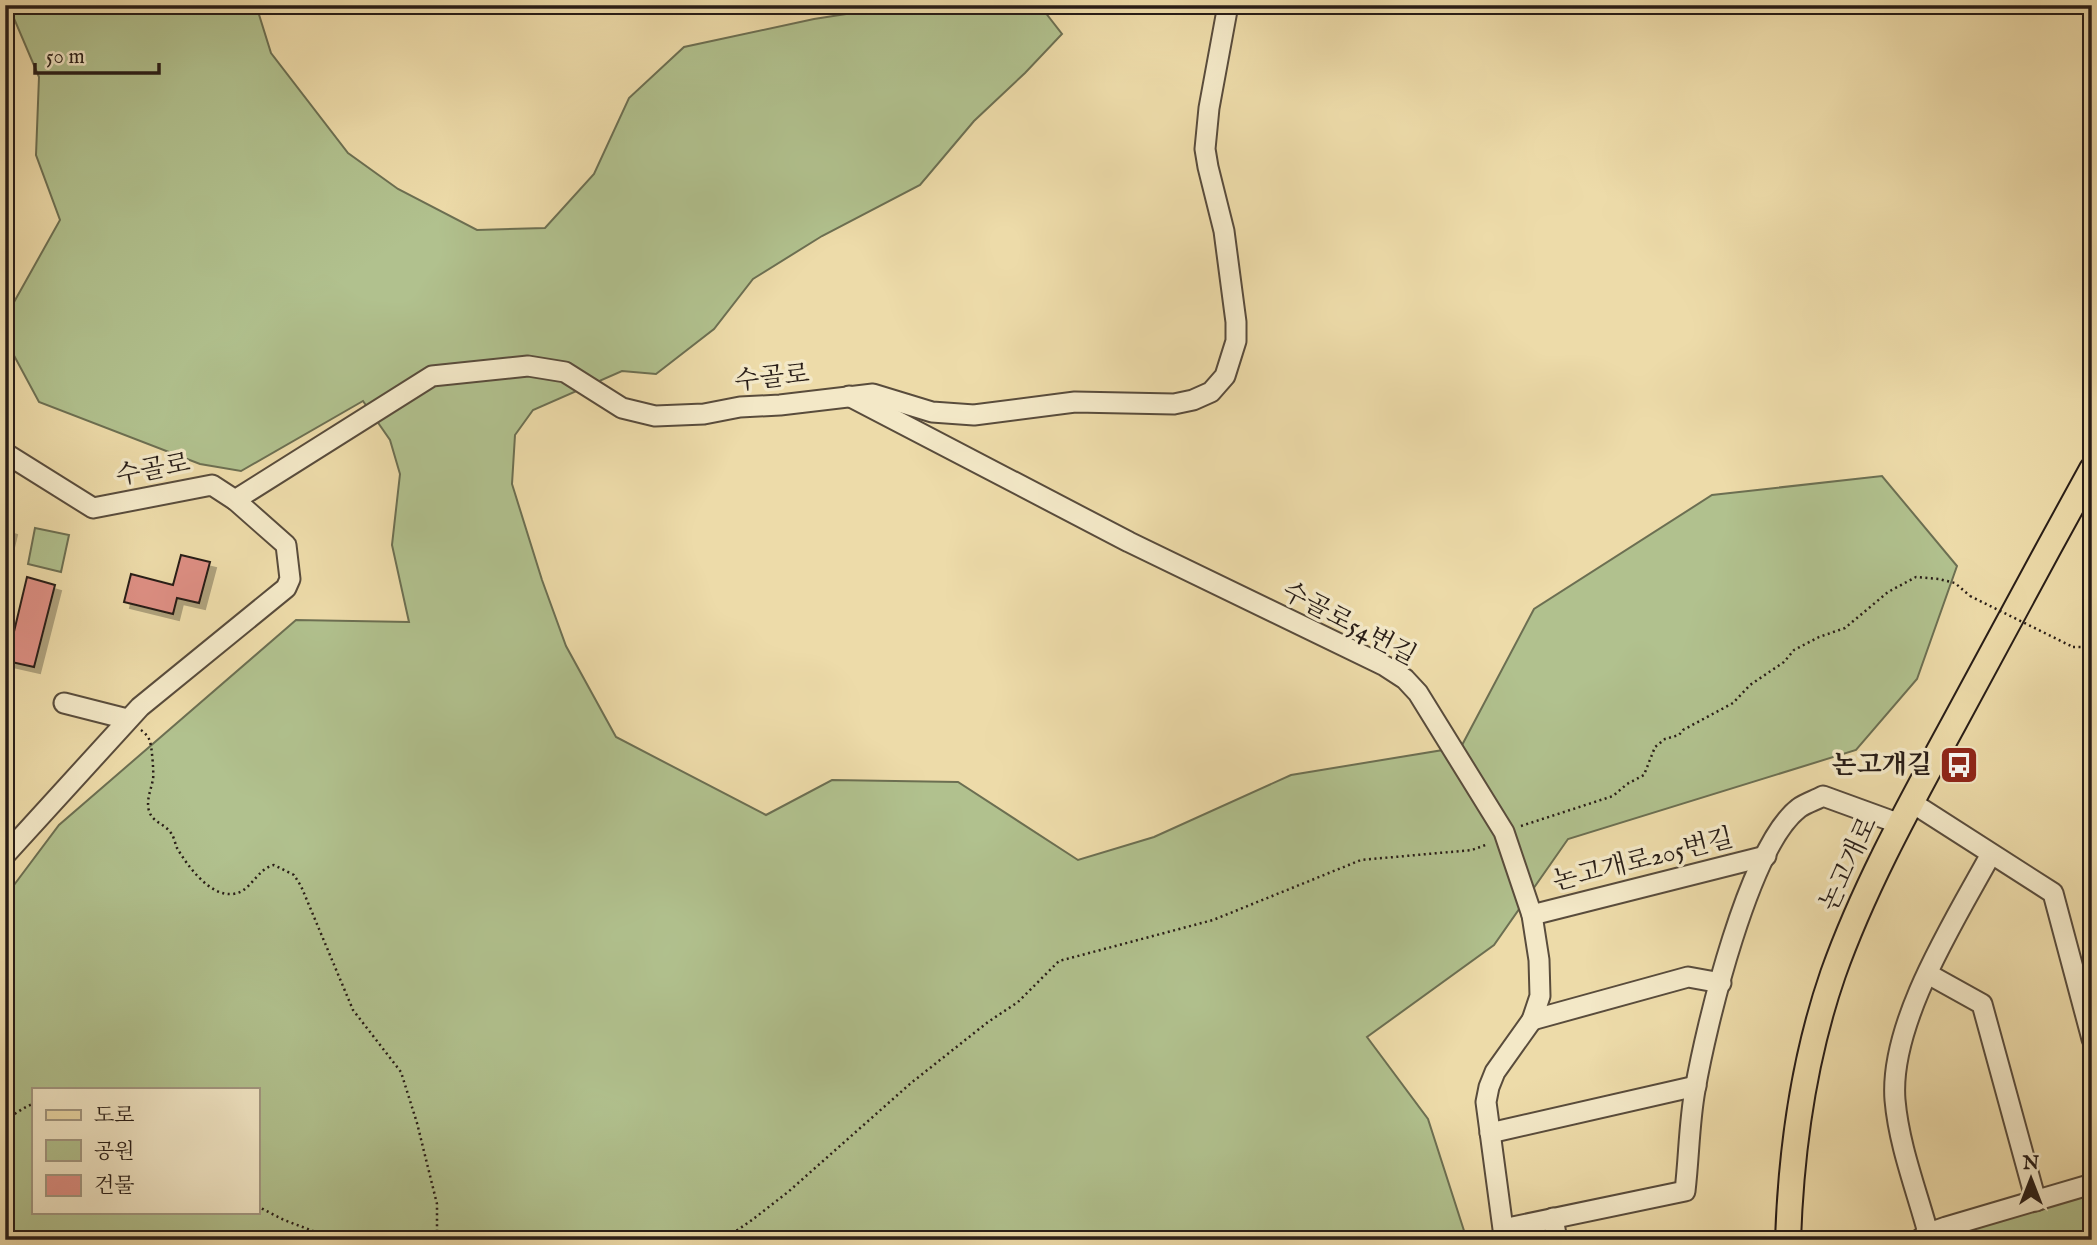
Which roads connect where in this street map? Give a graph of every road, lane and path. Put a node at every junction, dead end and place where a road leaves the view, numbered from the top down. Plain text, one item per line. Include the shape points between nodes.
1 (1228, 5) edge
2 (849, 396) junction
3 (5, 453) edge
4 (2092, 468) edge
5 (235, 500) junction
6 (2092, 647) edge
7 (64, 703) dead end
8 (127, 719) junction
9 (1911, 802) junction
10 (1900, 824) junction
11 (1504, 832) junction
12 (1991, 854) junction
13 (5, 855) edge
14 (1766, 856) junction
15 (1532, 915) junction
16 (1928, 974) junction
17 (1721, 983) junction
18 (1532, 1020) junction
19 (2092, 1039) edge
20 (1696, 1086) junction
21 (32, 1104) edge
22 (5, 1119) edge
23 (1490, 1133) junction
24 (2092, 1184) edge
25 (2036, 1200) junction
26 (259, 1207) edge
27 (1553, 1219) junction
28 (1503, 1229) joint
29 (1926, 1237) edge
30 (337, 1240) edge
31 (438, 1240) edge
32 (723, 1240) edge
33 (1558, 1240) edge
34 (1788, 1240) edge

1 - 2 street, 수골로 via 1205,149 1224,230 1236,341 1225,376 1211,392 1174,404 1075,402 974,415 932,412 873,394
2 - 5 street, 수골로 via 655,416 622,408 565,372 528,366 432,376
2 - 11 street, 수골로54번길 via 1405,679
3 - 5 street, 수골로 via 93,508 212,485
4 - 9 main road, 논고개로
5 - 8 street via 286,545 290,579 286,588
6 - 11 path, bridge via 2073,647 1970,596 1955,583 1916,578 1888,592 1845,628 1794,650 1733,703 1665,739 1655,747 1644,775 1613,796
7 - 8 street
8 - 13 street
8 - 31 path via 151,744 154,776 148,807 152,819 170,831 178,849 210,888 234,894 274,865 294,875 301,886 353,1010 401,1072 437,1204
9 - 10 main road, 논고개로
9 - 12 street
10 - 14 street, 논고개로205번길 via 1823,796 1800,807 1776,833
10 - 34 main road, 논고개로 via 1833,974 1808,1062
11 - 15 street, 수골로54번길
11 - 32 path via 1472,850 1361,860 1213,920 1059,961 1018,1002 911,1083 789,1192
12 - 16 street
12 - 19 street via 2053,893
14 - 15 street, 논고개로205번길
14 - 17 street, 논고개로205번길 via 1752,885
15 - 18 street, 수골로54번길 via 1540,996
16 - 25 street via 1982,1004
16 - 29 street via 1910,1012 1895,1097
17 - 18 street via 1688,977
17 - 20 street, 논고개로205번길
18 - 23 street, 수골로54번길 via 1489,1087
20 - 23 street
20 - 27 street, 논고개로205번길 via 1685,1191
21 - 22 path
23 - 28 street, 수골로54번길
24 - 25 street
25 - 29 street
26 - 30 path
27 - 28 street, 논고개로205번길
27 - 33 street

